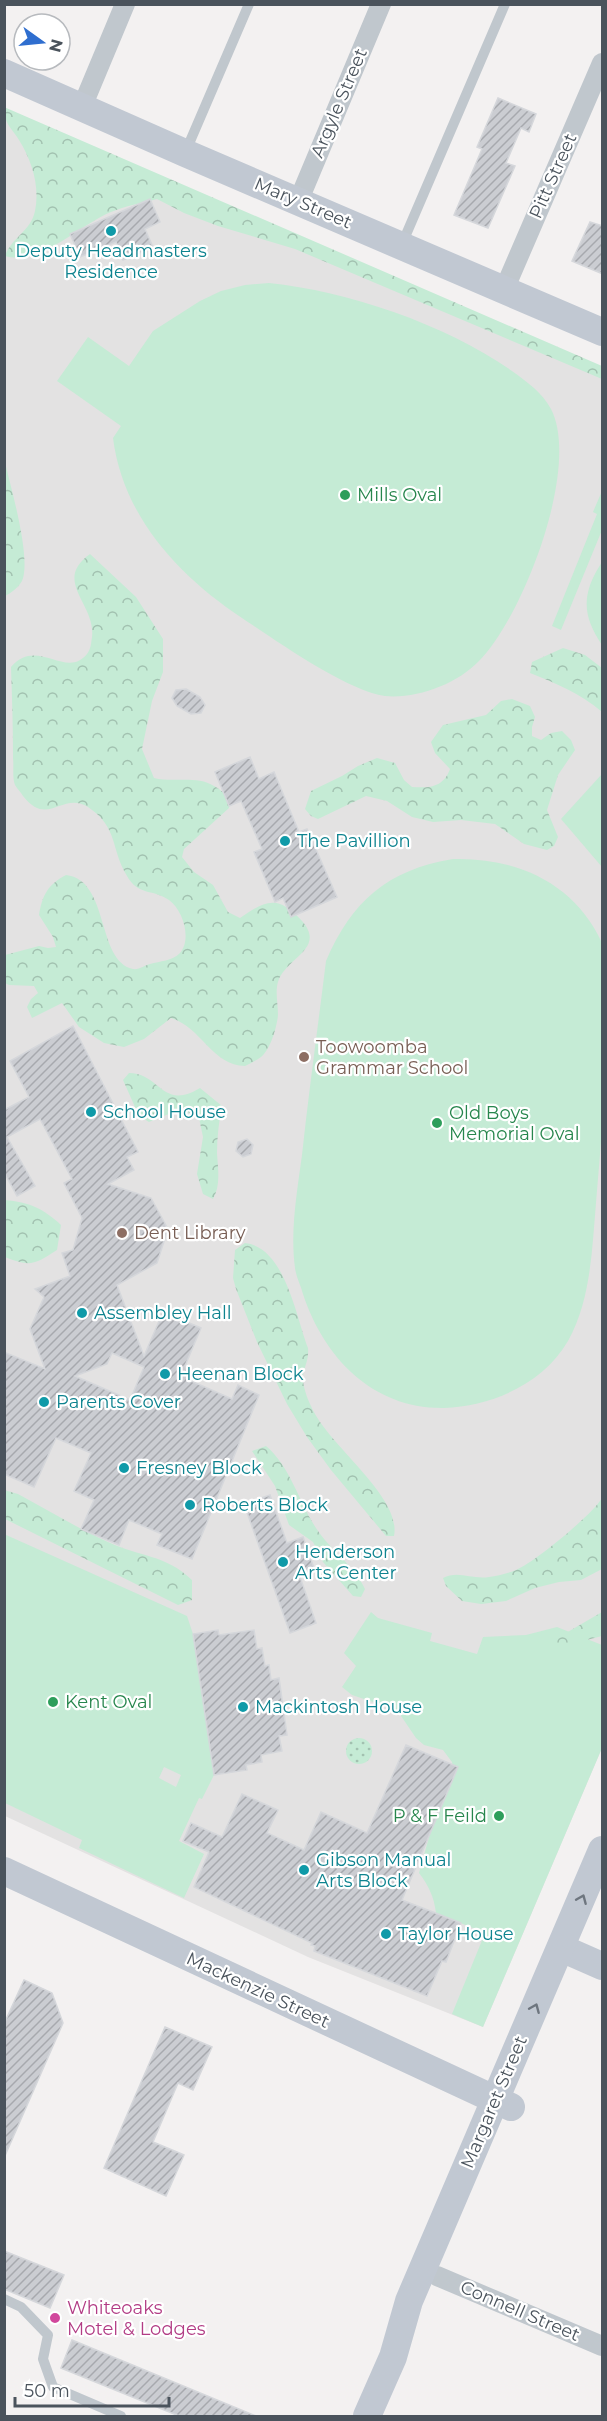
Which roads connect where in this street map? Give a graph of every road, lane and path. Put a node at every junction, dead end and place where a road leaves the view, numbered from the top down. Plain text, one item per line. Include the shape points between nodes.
1 (125, 4) edge
2 (249, 4) edge
3 (381, 4) edge
4 (505, 4) edge
5 (603, 63) edge
6 (4, 72) edge
7 (82, 107) junction
8 (184, 153) junction
9 (298, 202) junction
10 (401, 246) junction
11 (504, 290) junction
12 (603, 332) edge
13 (603, 1850) edge
14 (4, 1871) edge
15 (603, 1901) edge
16 (581, 1956) edge
17 (504, 2104) junction
18 (437, 2276) junction
19 (4, 2299) edge
20 (603, 2346) edge
21 (393, 2357) junction
22 (121, 2416) edge
23 (367, 2416) edge

1 - 7 street
2 - 8 lane
3 - 9 street, Argyle Street
4 - 10 lane
5 - 11 street, Pitt Street
6 - 7 street, Mary Street
7 - 8 street, Mary Street
8 - 9 street, Mary Street
9 - 10 street, Mary Street
10 - 11 street, Mary Street
11 - 12 street, Mary Street
16 -> 13 street, Margaret Street
14 - 17 street, Mackenzie Street
15 - 16 street, Margaret Street
16 - 17 street, Margaret Street
17 - 18 street, Margaret Street
17 - 21 street, Margaret Street via 409,2301
18 - 20 street, Connell Street
18 - 21 street, Margaret Street via 424,2307
19 - 22 lane via 21,2307 48,2335 43,2359 53,2387
21 - 23 street, Margaret Street

